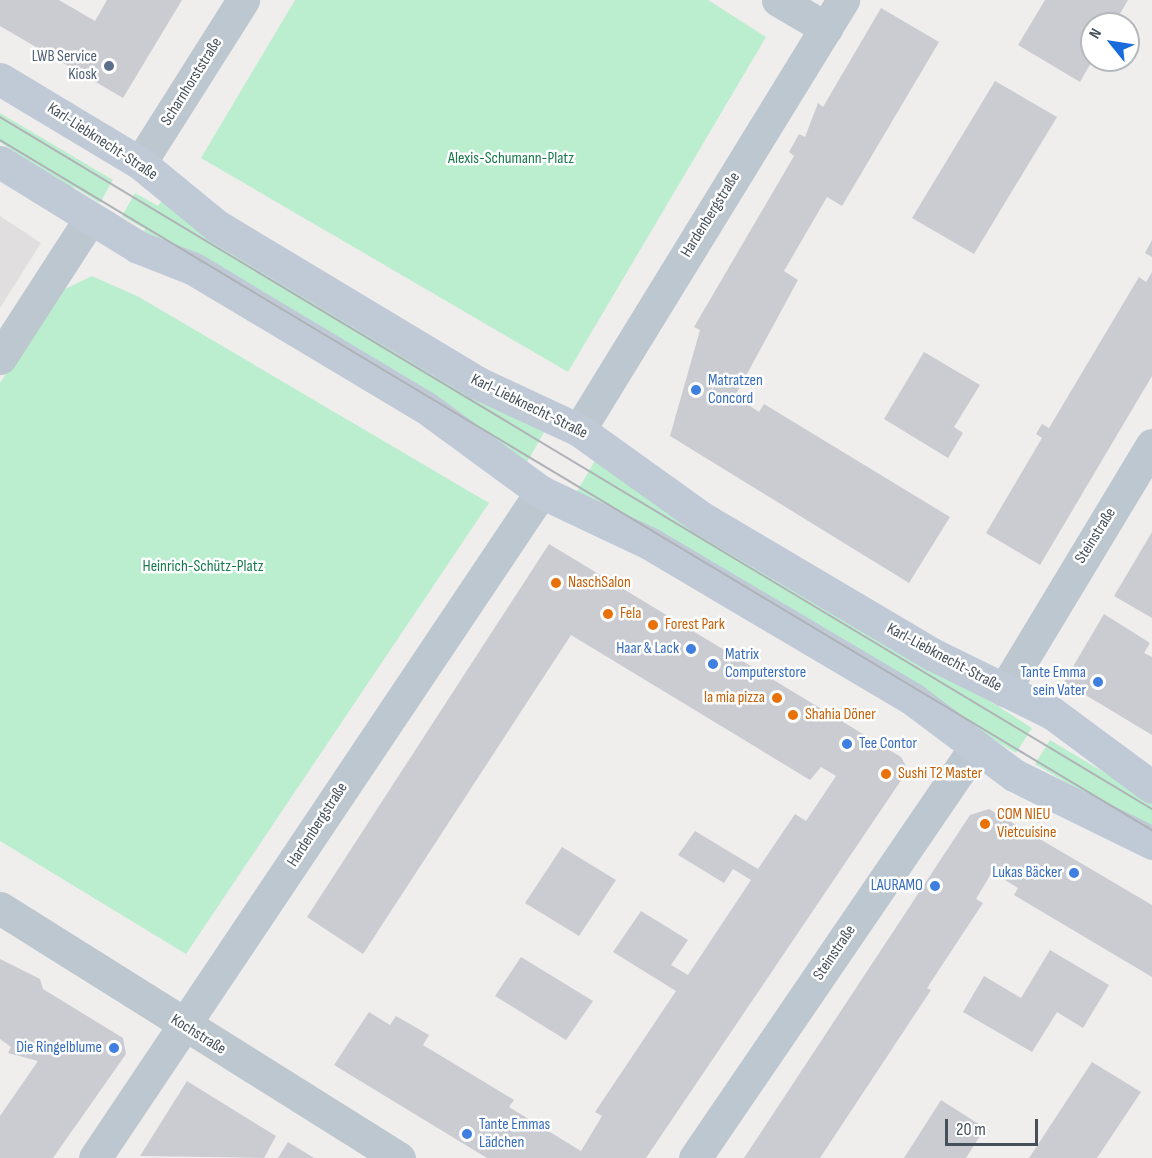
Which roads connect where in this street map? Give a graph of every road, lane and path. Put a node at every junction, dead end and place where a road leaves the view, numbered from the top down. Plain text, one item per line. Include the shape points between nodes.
1 (243, 0) edge
2 (778, 0) edge
3 (843, 0) edge
4 (826, 28) junction
5 (0, 79) edge
6 (0, 162) edge
7 (140, 163) junction
8 (90, 219) junction
9 (0, 358) edge
10 (579, 430) junction
11 (1152, 445) edge
12 (541, 492) junction
13 (1004, 690) junction
14 (974, 749) junction
15 (1152, 787) edge
16 (1152, 843) edge
17 (0, 908) edge
18 (186, 1027) junction
19 (95, 1158) edge
20 (399, 1158) edge
21 (695, 1158) edge

1 - 7 street, Scharnhorststraße
2 - 4 street
3 - 4 street, Hardenbergstraße
4 - 10 street, Hardenbergstraße
5 - 7 main road, Karl-Liebknecht-Straße
6 - 8 main road
7 - 10 main road, Karl-Liebknecht-Straße via 217,226 369,319 478,383
8 - 9 street
8 - 12 main road via 194,269 396,389
10 - 13 main road, Karl-Liebknecht-Straße via 702,518 934,655
11 - 13 street, Steinstraße
12 - 14 main road via 678,560 914,700
12 - 18 street, Hardenbergstraße
13 - 15 main road, Karl-Liebknecht-Straße via 1052,713
14 - 16 main road via 1014,776
14 - 21 street, Steinstraße
17 - 18 street, Kochstraße
18 - 19 street, Hardenbergstraße
18 - 20 street, Kochstraße

